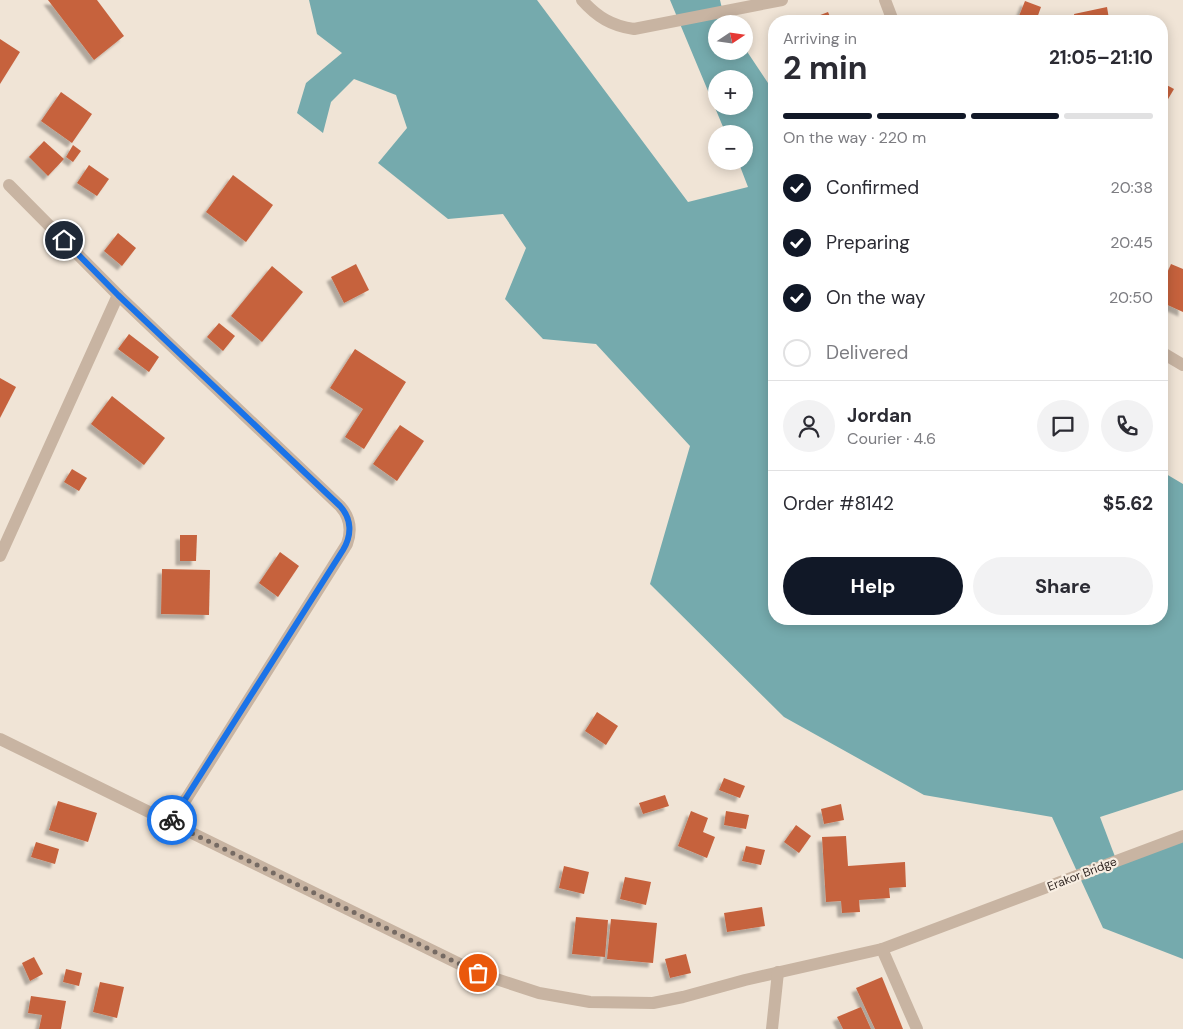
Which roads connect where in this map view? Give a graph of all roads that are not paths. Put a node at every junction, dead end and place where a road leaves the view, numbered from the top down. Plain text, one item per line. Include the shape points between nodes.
1 (582, 0) edge
2 (782, 0) edge
3 (885, 0) edge
4 (891, 15) edge
5 (9, 185) dead end
6 (118, 295) junction
7 (1168, 356) edge
8 (1183, 365) edge
9 (0, 556) edge
10 (0, 739) edge
11 (171, 823) junction
12 (1183, 836) edge
13 (882, 949) junction
14 (778, 972) junction
15 (772, 1029) edge
16 (917, 1029) edge

1 - 2 street via 616,27 634,29
3 - 4 street
5 - 6 street
6 - 9 street
6 - 11 street via 340,506 349,524 349,537 343,550
7 - 8 street
10 - 11 street, Erakor Bridge
11 - 14 street, Erakor Bridge via 478,973 539,993 590,1002 653,1003
12 - 13 street, Erakor Bridge
13 - 14 street, Erakor Bridge
13 - 16 street
14 - 15 street

